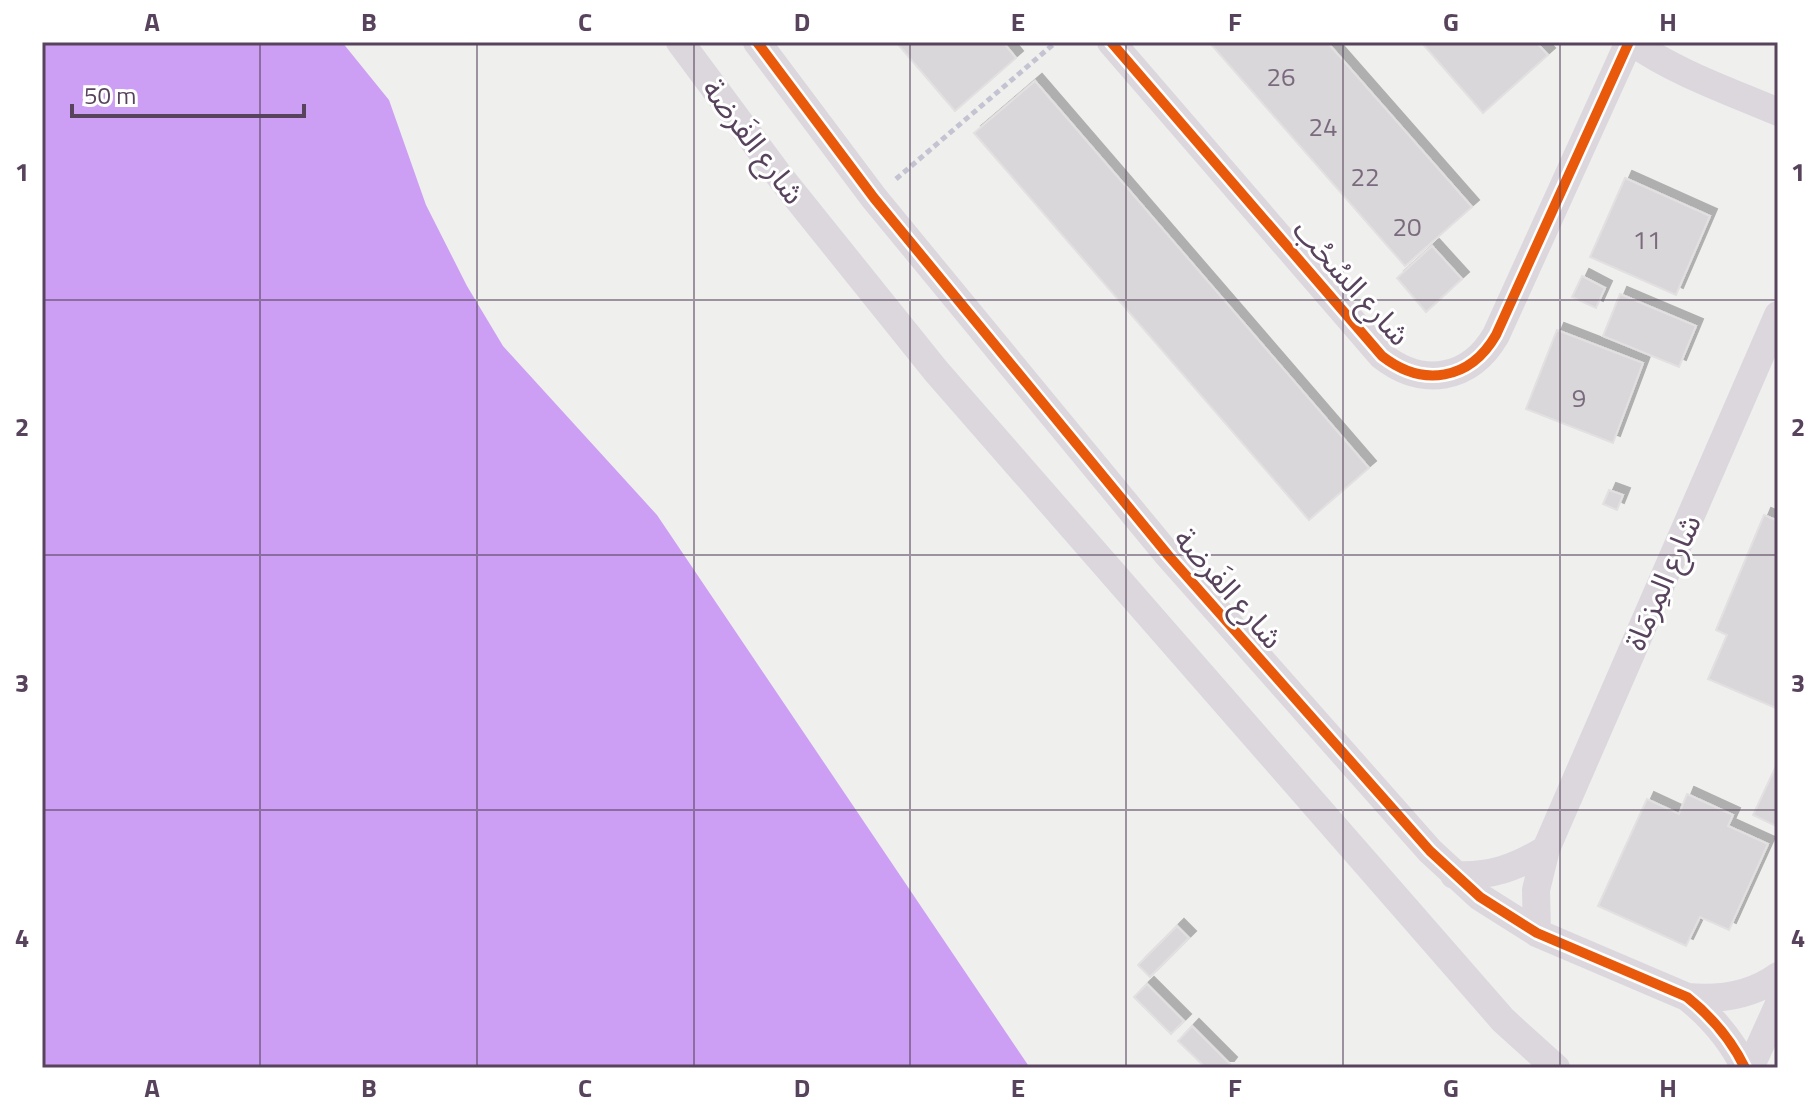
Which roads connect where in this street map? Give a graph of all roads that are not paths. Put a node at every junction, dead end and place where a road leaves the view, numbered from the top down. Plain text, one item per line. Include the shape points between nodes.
1 (680, 42) edge
2 (757, 42) edge
3 (1111, 42) edge
4 (1631, 42) edge
5 (1778, 112) edge
6 (1778, 315) edge
7 (1546, 849) junction
8 (1454, 875) junction
9 (1537, 933) junction
10 (1778, 976) edge
11 (1687, 997) junction
12 (1778, 1006) edge
13 (1556, 1068) edge
14 (1748, 1068) edge

1 - 13 street, شارع الفَرضة via 936,371 1503,1020
2 - 8 street, شارع الفَرضة via 874,198 1168,555
3 - 4 street, شارع السُحُب via 1382,356 1408,372 1438,376 1479,358 1496,335
4 - 5 street via 1654,58
6 - 7 street, شارع المِزمَاة
7 - 8 street via 1493,874
7 - 9 street, شارع المِزمَاة via 1536,890
8 - 9 street, شارع الفَرضة
9 - 11 street, شارع الفَرضة
10 - 11 street, شارع الفَرضة via 1729,997
11 - 14 street, شارع الفَرضة via 1723,1031
12 - 14 street, شارع الفَرضة

